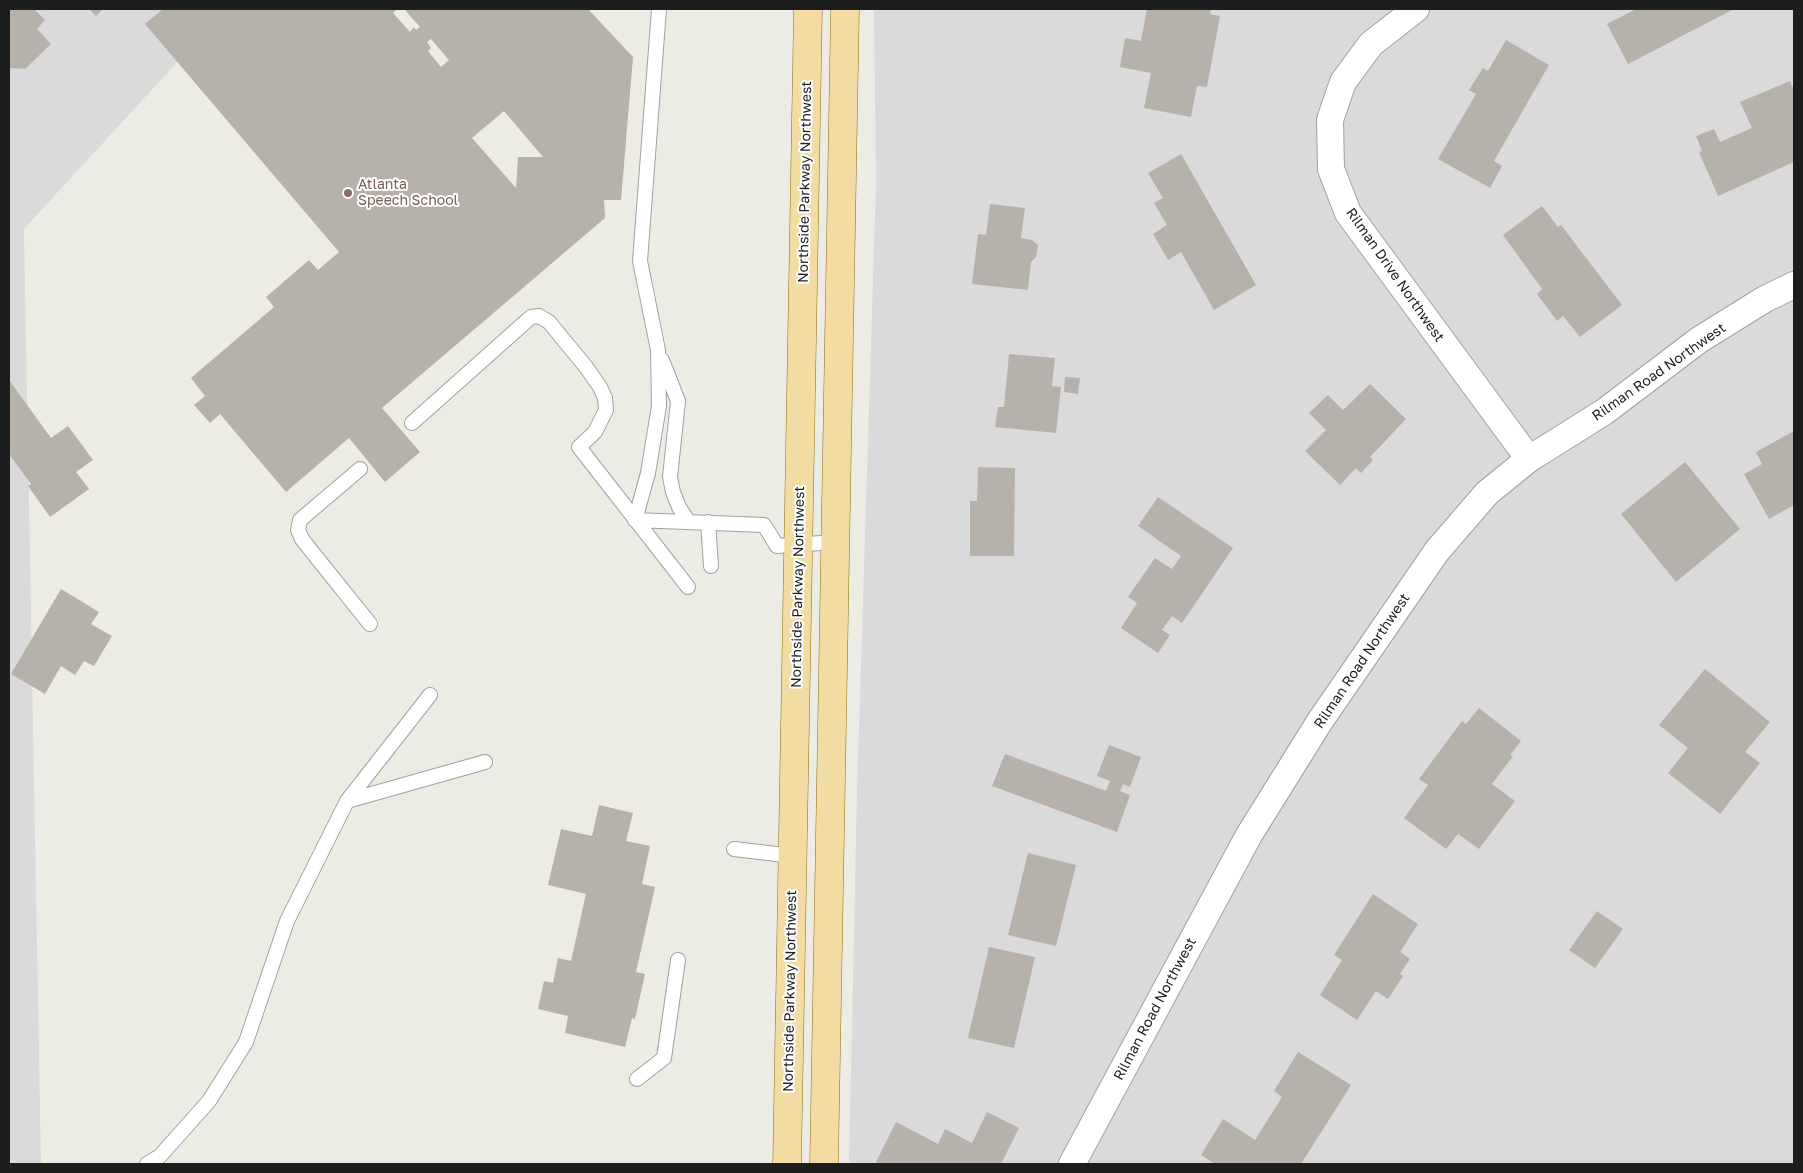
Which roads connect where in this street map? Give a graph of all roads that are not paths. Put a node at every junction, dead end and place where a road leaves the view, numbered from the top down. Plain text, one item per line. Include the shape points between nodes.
1 (659, 9) edge
2 (808, 9) edge
3 (845, 9) edge
4 (1416, 9) edge
5 (1794, 285) edge
6 (658, 350) junction
7 (412, 423) dead end
8 (1529, 459) junction
9 (360, 469) dead end
10 (635, 520) junction
11 (688, 521) junction
12 (708, 522) junction
13 (836, 542) junction
14 (788, 545) junction
15 (711, 566) dead end
16 (688, 587) dead end
17 (370, 624) dead end
18 (430, 695) dead end
19 (485, 762) dead end
20 (347, 801) junction
21 (734, 849) dead end
22 (793, 856) junction
23 (678, 960) dead end
24 (637, 1079) dead end
25 (147, 1164) edge
26 (787, 1164) edge
27 (824, 1164) edge
28 (1072, 1164) edge

1 - 6 lane via 640,261
2 - 14 main road, Northside Parkway Northwest
3 - 13 main road
4 - 8 street, Rilman Drive Northwest via 1371,44 1343,82 1330,120 1331,169 1348,213
5 - 8 street, Rilman Road Northwest via 1699,340 1604,412
6 - 10 lane via 659,406 648,473
6 - 11 lane via 678,401 670,477 679,507
7 - 10 lane via 531,317 539,316 549,322 600,387 606,410 595,432 579,447
8 - 28 street, Rilman Road Northwest via 1487,492 1437,551 1320,720 1249,835
9 - 17 lane via 300,520 298,530 316,558
10 - 11 lane
10 - 16 lane
11 - 12 lane
12 - 14 lane via 764,525
12 - 15 lane
13 - 14 lane
13 - 27 main road
14 - 22 main road, Northside Parkway Northwest
18 - 20 lane
19 - 20 lane
20 - 25 lane via 287,921 246,1042 209,1101 160,1156
21 - 22 lane
22 - 26 main road, Northside Parkway Northwest
23 - 24 lane via 664,1058

